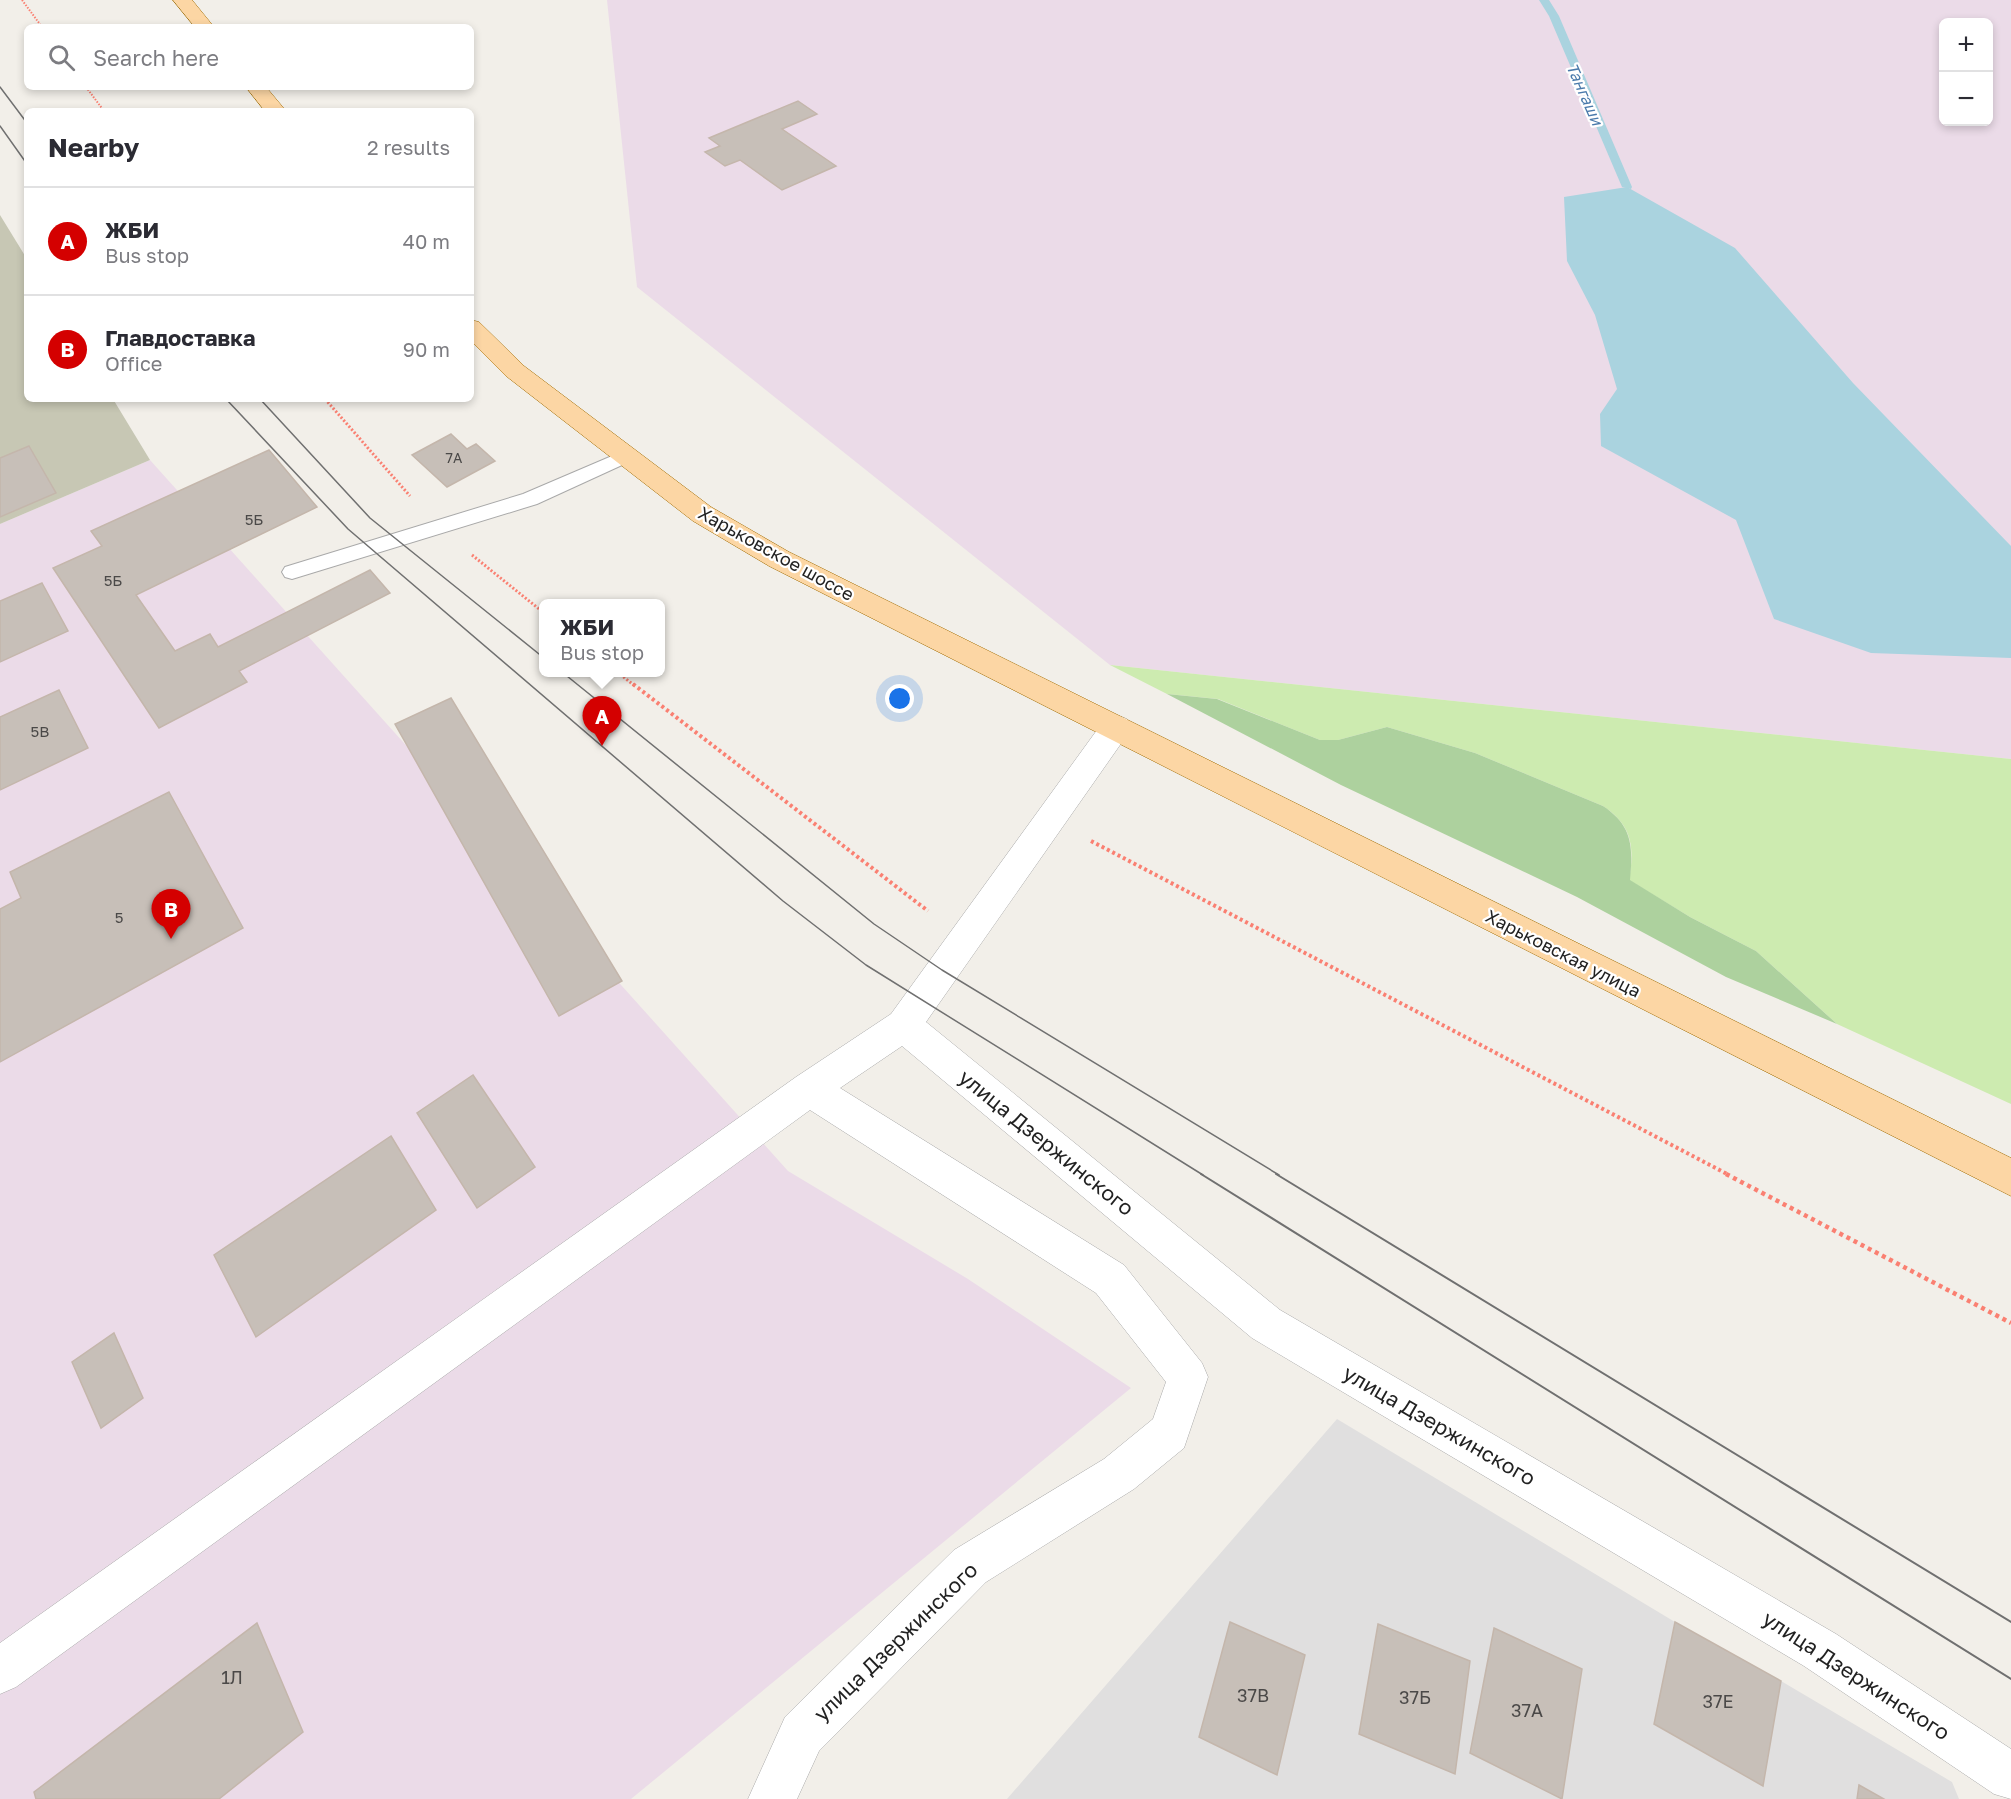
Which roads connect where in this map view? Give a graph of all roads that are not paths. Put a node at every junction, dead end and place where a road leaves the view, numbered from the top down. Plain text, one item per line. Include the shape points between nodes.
1 (182, 0) edge
2 (202, 24) edge
3 (258, 90) edge
4 (274, 108) edge
5 (474, 330) edge
6 (626, 456) junction
7 (292, 572) dead end
8 (1116, 728) junction
9 (903, 1025) junction
10 (809, 1089) junction
11 (2011, 1178) edge
12 (0, 1671) edge
13 (2011, 1777) edge
14 (772, 1799) edge

1 - 2 main road
3 - 4 main road
5 - 6 main road, Харьковское шоссе via 515,371
6 - 7 lane via 530,499
6 - 8 main road, Харьковское шоссе via 702,514 779,559
8 - 9 street
8 - 11 main road, Харьковская улица
9 - 10 street
9 - 13 street, улица Дзержинского via 1266,1324 1820,1650
10 - 12 street
10 - 14 street, улица Дзержинского via 1110,1279 1188,1377 1169,1433 1119,1474 970,1566 802,1734

